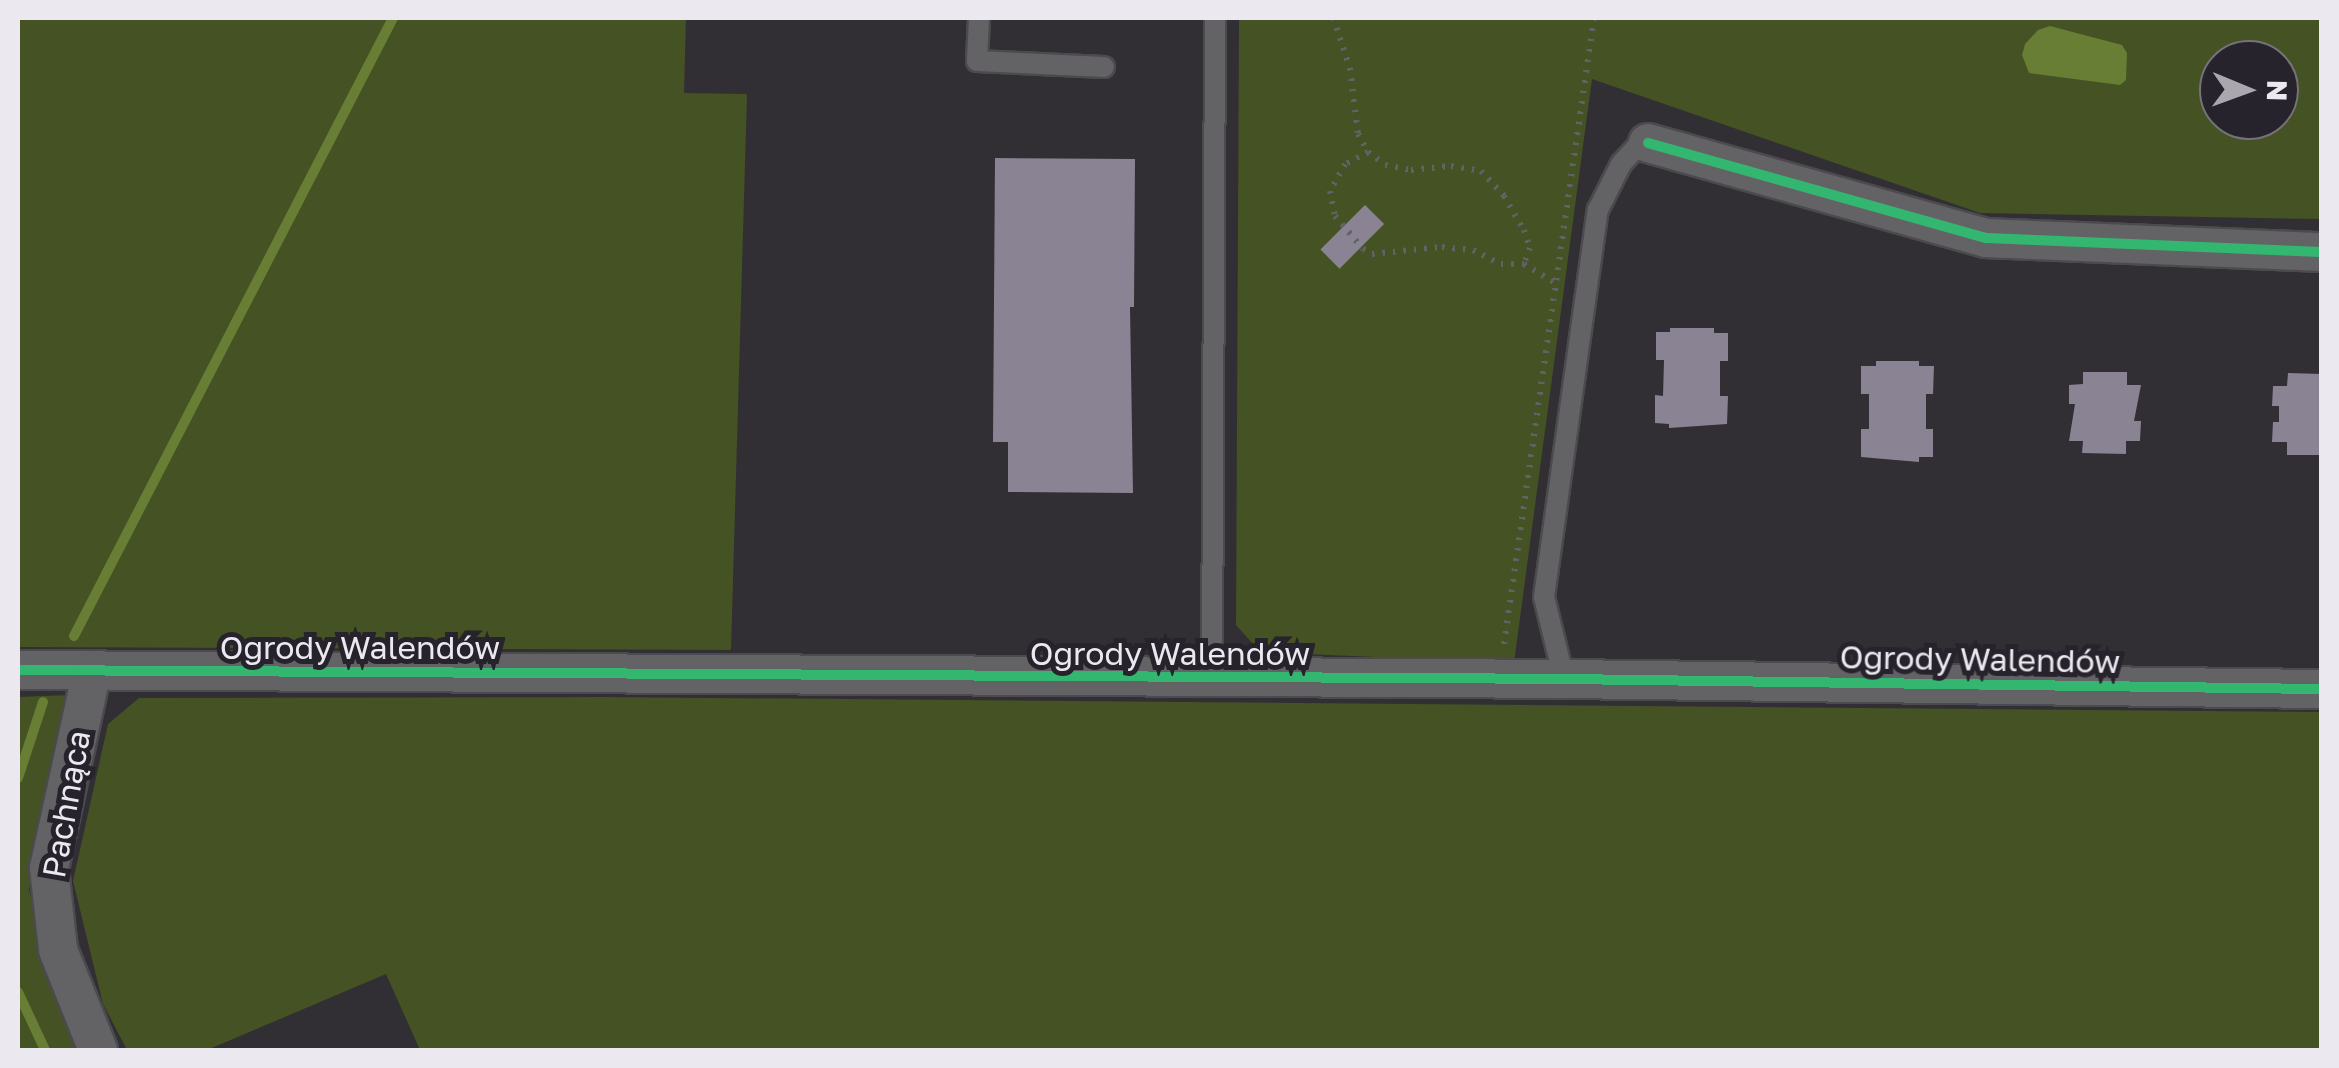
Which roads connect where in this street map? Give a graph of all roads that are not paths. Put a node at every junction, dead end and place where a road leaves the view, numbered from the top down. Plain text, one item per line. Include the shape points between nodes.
1 (979, 18) edge
2 (1215, 18) edge
3 (1104, 67) dead end
4 (1648, 143) joint
5 (2322, 252) edge
6 (18, 670) edge
7 (92, 670) junction
8 (1212, 678) junction
9 (1564, 679) junction
10 (2322, 689) edge
11 (98, 1050) edge

1 - 3 lane via 977,61
2 - 8 lane
4 - 5 street via 1986,238
4 - 9 lane via 1622,164 1598,210 1544,597
6 - 7 street, Ogrody Walendów
7 - 8 street, Ogrody Walendów
7 - 11 street, Pachnąca via 49,868 58,950
8 - 9 street, Ogrody Walendów
9 - 10 street, Ogrody Walendów

